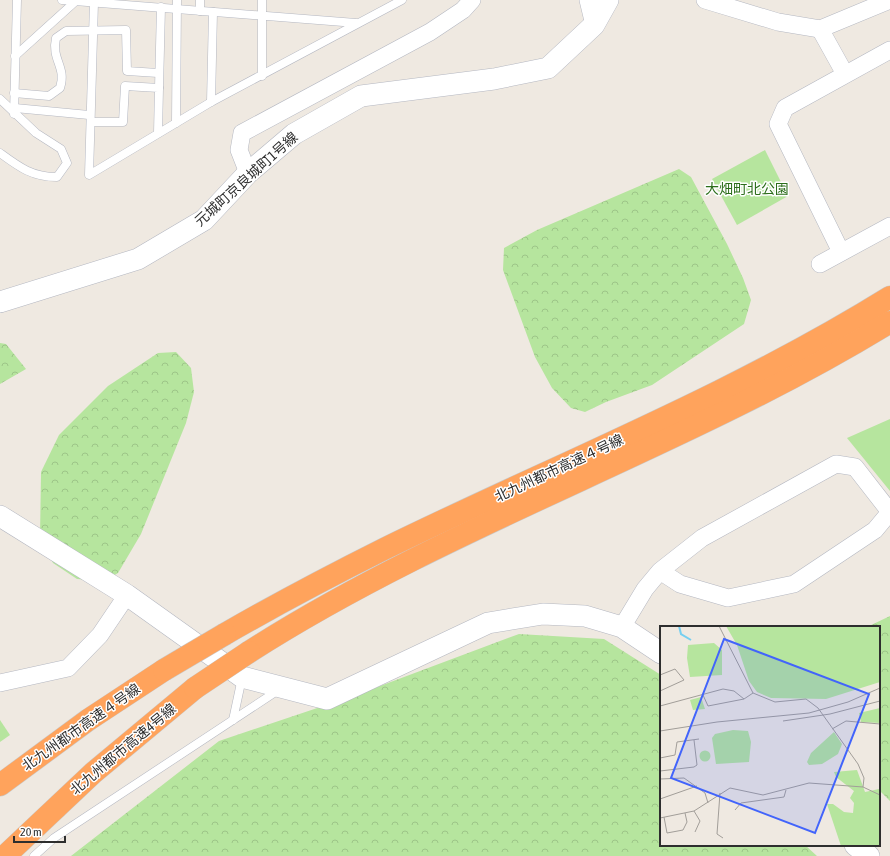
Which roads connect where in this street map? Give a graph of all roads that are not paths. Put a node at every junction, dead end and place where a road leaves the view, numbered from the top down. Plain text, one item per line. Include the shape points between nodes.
1 (17, 0) edge
2 (62, 0) edge
3 (177, 0) edge
4 (200, 0) edge
5 (262, 0) edge
6 (402, 0) edge
7 (472, 0) edge
8 (588, 0) edge
9 (608, 0) edge
10 (705, 0) edge
11 (890, 0) edge
12 (77, 1) edge
13 (94, 2) junction
14 (128, 3) edge
15 (156, 4) edge
16 (738, 5) edge
17 (176, 9) junction
18 (200, 11) junction
19 (213, 12) junction
20 (262, 16) junction
21 (357, 24) junction
22 (594, 25) junction
23 (820, 29) junction
24 (93, 30) junction
25 (890, 50) edge
26 (15, 56) junction
27 (158, 73) junction
28 (845, 74) junction
29 (262, 76) junction
30 (159, 88) junction
31 (14, 93) junction
32 (0, 99) edge
33 (211, 102) junction
34 (14, 111) junction
35 (90, 118) junction
36 (176, 123) junction
37 (158, 133) junction
38 (0, 153) edge
39 (248, 173) junction
40 (890, 226) edge
41 (841, 252) junction
42 (820, 264) dead end
43 (890, 297) edge
44 (0, 302) edge
45 (890, 322) edge
46 (0, 516) edge
47 (660, 571) junction
48 (127, 594) junction
49 (622, 627) junction
50 (249, 652) joint
51 (660, 652) edge
52 (242, 677) junction
53 (0, 683) edge
54 (282, 688) junction
55 (233, 720) junction
56 (0, 785) edge
57 (856, 846) edge
58 (5, 856) edge
59 (34, 856) edge
60 (868, 856) edge

1 - 26 lane
2 - 12 lane
3 - 17 lane
4 - 18 lane
5 - 20 lane
6 - 21 lane
7 - 39 street via 463,10 430,32 242,133 239,150
8 - 22 street
9 - 22 street, 元城町京良城町1号線
10 - 16 street
11 - 23 street
12 - 13 lane
12 - 26 lane
13 - 14 lane
13 - 24 lane
14 - 15 lane
15 - 17 lane
15 - 27 lane
16 - 23 street via 778,22
17 - 18 lane
17 - 36 lane
18 - 19 lane
19 - 20 lane
19 - 33 lane
20 - 21 lane
20 - 29 lane
21 - 29 lane
22 - 39 street, 元城町京良城町1号線 via 548,68 494,79 361,96 294,134
23 - 28 street
24 - 27 lane via 126,30 127,71
24 - 31 lane via 66,31 56,38 53,50 63,78 60,88 49,96
24 - 35 lane
25 - 28 street
26 - 31 lane
27 - 30 lane
28 - 41 street via 785,108 778,124
29 - 33 lane
30 - 35 lane via 125,86 123,122
30 - 37 lane
31 - 34 lane
32 - 34 lane
33 - 36 lane
34 - 35 lane
34 - 38 lane via 36,132 61,149 66,163 57,177 42,177 20,168
35 - 37 lane via 89,175
36 - 37 lane
39 - 44 street, 元城町京良城町1号線 via 204,220 138,259
40 - 41 street
41 - 42 street
43 - 56 highway, 北九州都市高速４号線, bridge via 744,379 384,549 225,634 88,720
45 - 50 highway, 北九州都市高速４号線 via 755,397 394,569 331,602
46 - 48 street
47 - 47 street via 680,584 728,598 794,584 875,530 890,512 855,468 836,464 702,538
47 - 49 street via 645,589
48 - 52 street
48 - 53 street via 100,635 68,668
49 - 51 street
49 - 54 street via 585,616 543,614 488,623 327,699
50 - 58 highway, 北九州都市高速4号線, bridge via 195,688 93,773
52 - 54 street
52 - 55 lane
54 - 55 lane
55 - 59 lane via 54,838
57 - 60 street

